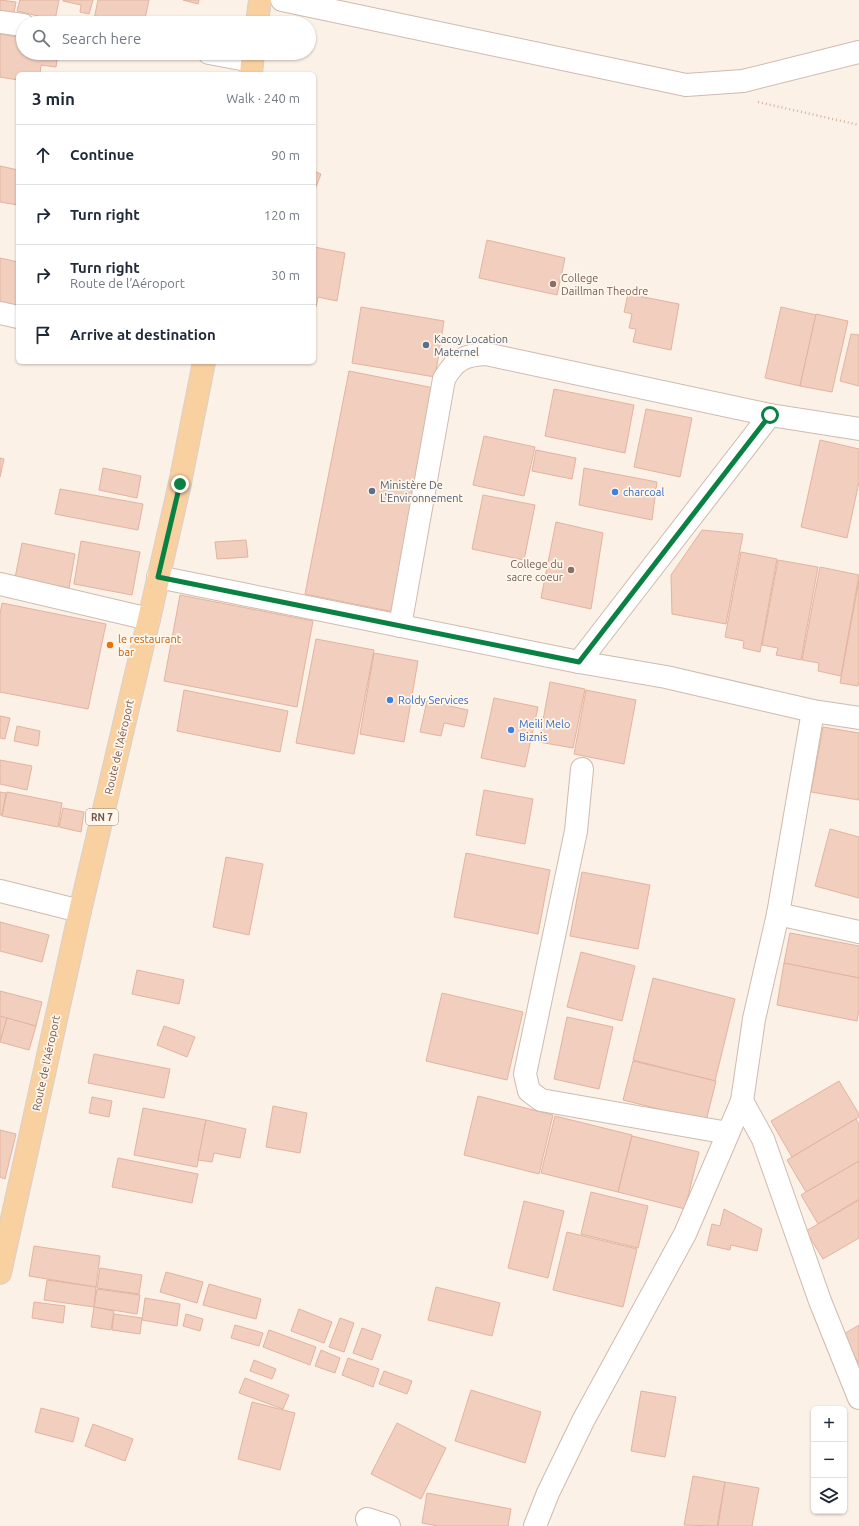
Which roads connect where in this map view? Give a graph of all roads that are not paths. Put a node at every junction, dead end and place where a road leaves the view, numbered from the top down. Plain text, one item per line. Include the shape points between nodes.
1 (260, 0) edge
2 (282, 0) edge
3 (258, 16) edge
4 (0, 22) edge
5 (16, 24) edge
6 (859, 52) edge
7 (239, 60) edge
8 (252, 63) edge
9 (0, 313) edge
10 (16, 317) edge
11 (204, 364) edge
12 (770, 415) junction
13 (859, 429) edge
14 (158, 577) junction
15 (0, 584) edge
16 (149, 619) junction
17 (400, 626) junction
18 (579, 662) junction
19 (813, 711) junction
20 (859, 718) edge
21 (582, 769) dead end
22 (0, 891) edge
23 (80, 911) junction
24 (778, 914) junction
25 (859, 932) edge
26 (742, 1101) junction
27 (728, 1133) junction
28 (0, 1273) edge
29 (859, 1398) edge
30 (367, 1519) dead end
31 (389, 1526) edge
32 (534, 1526) edge

1 - 3 main road
2 - 6 street via 686,85 743,81
4 - 5 street
7 - 8 street
9 - 10 street
11 - 14 main road, Route de l’Aéroport / RN 7 via 180,484
12 - 13 street
12 - 17 street via 486,354 472,355 460,360 450,368 444,379
12 - 18 street
14 - 16 main road, Route de l’Aéroport / RN 7
14 - 17 street
15 - 16 street
16 - 23 main road, Route de l’Aéroport / RN 7
17 - 18 street
18 - 19 street via 666,677
19 - 20 street
19 - 24 street
21 - 27 street via 576,831 525,1074 529,1091 541,1100
22 - 23 street
23 - 28 main road, Route de l’Aéroport / RN 7
24 - 25 street
24 - 26 street via 754,1019
26 - 27 street
26 - 29 street via 763,1139 820,1301
27 - 32 street via 685,1234 584,1419
30 - 31 street

